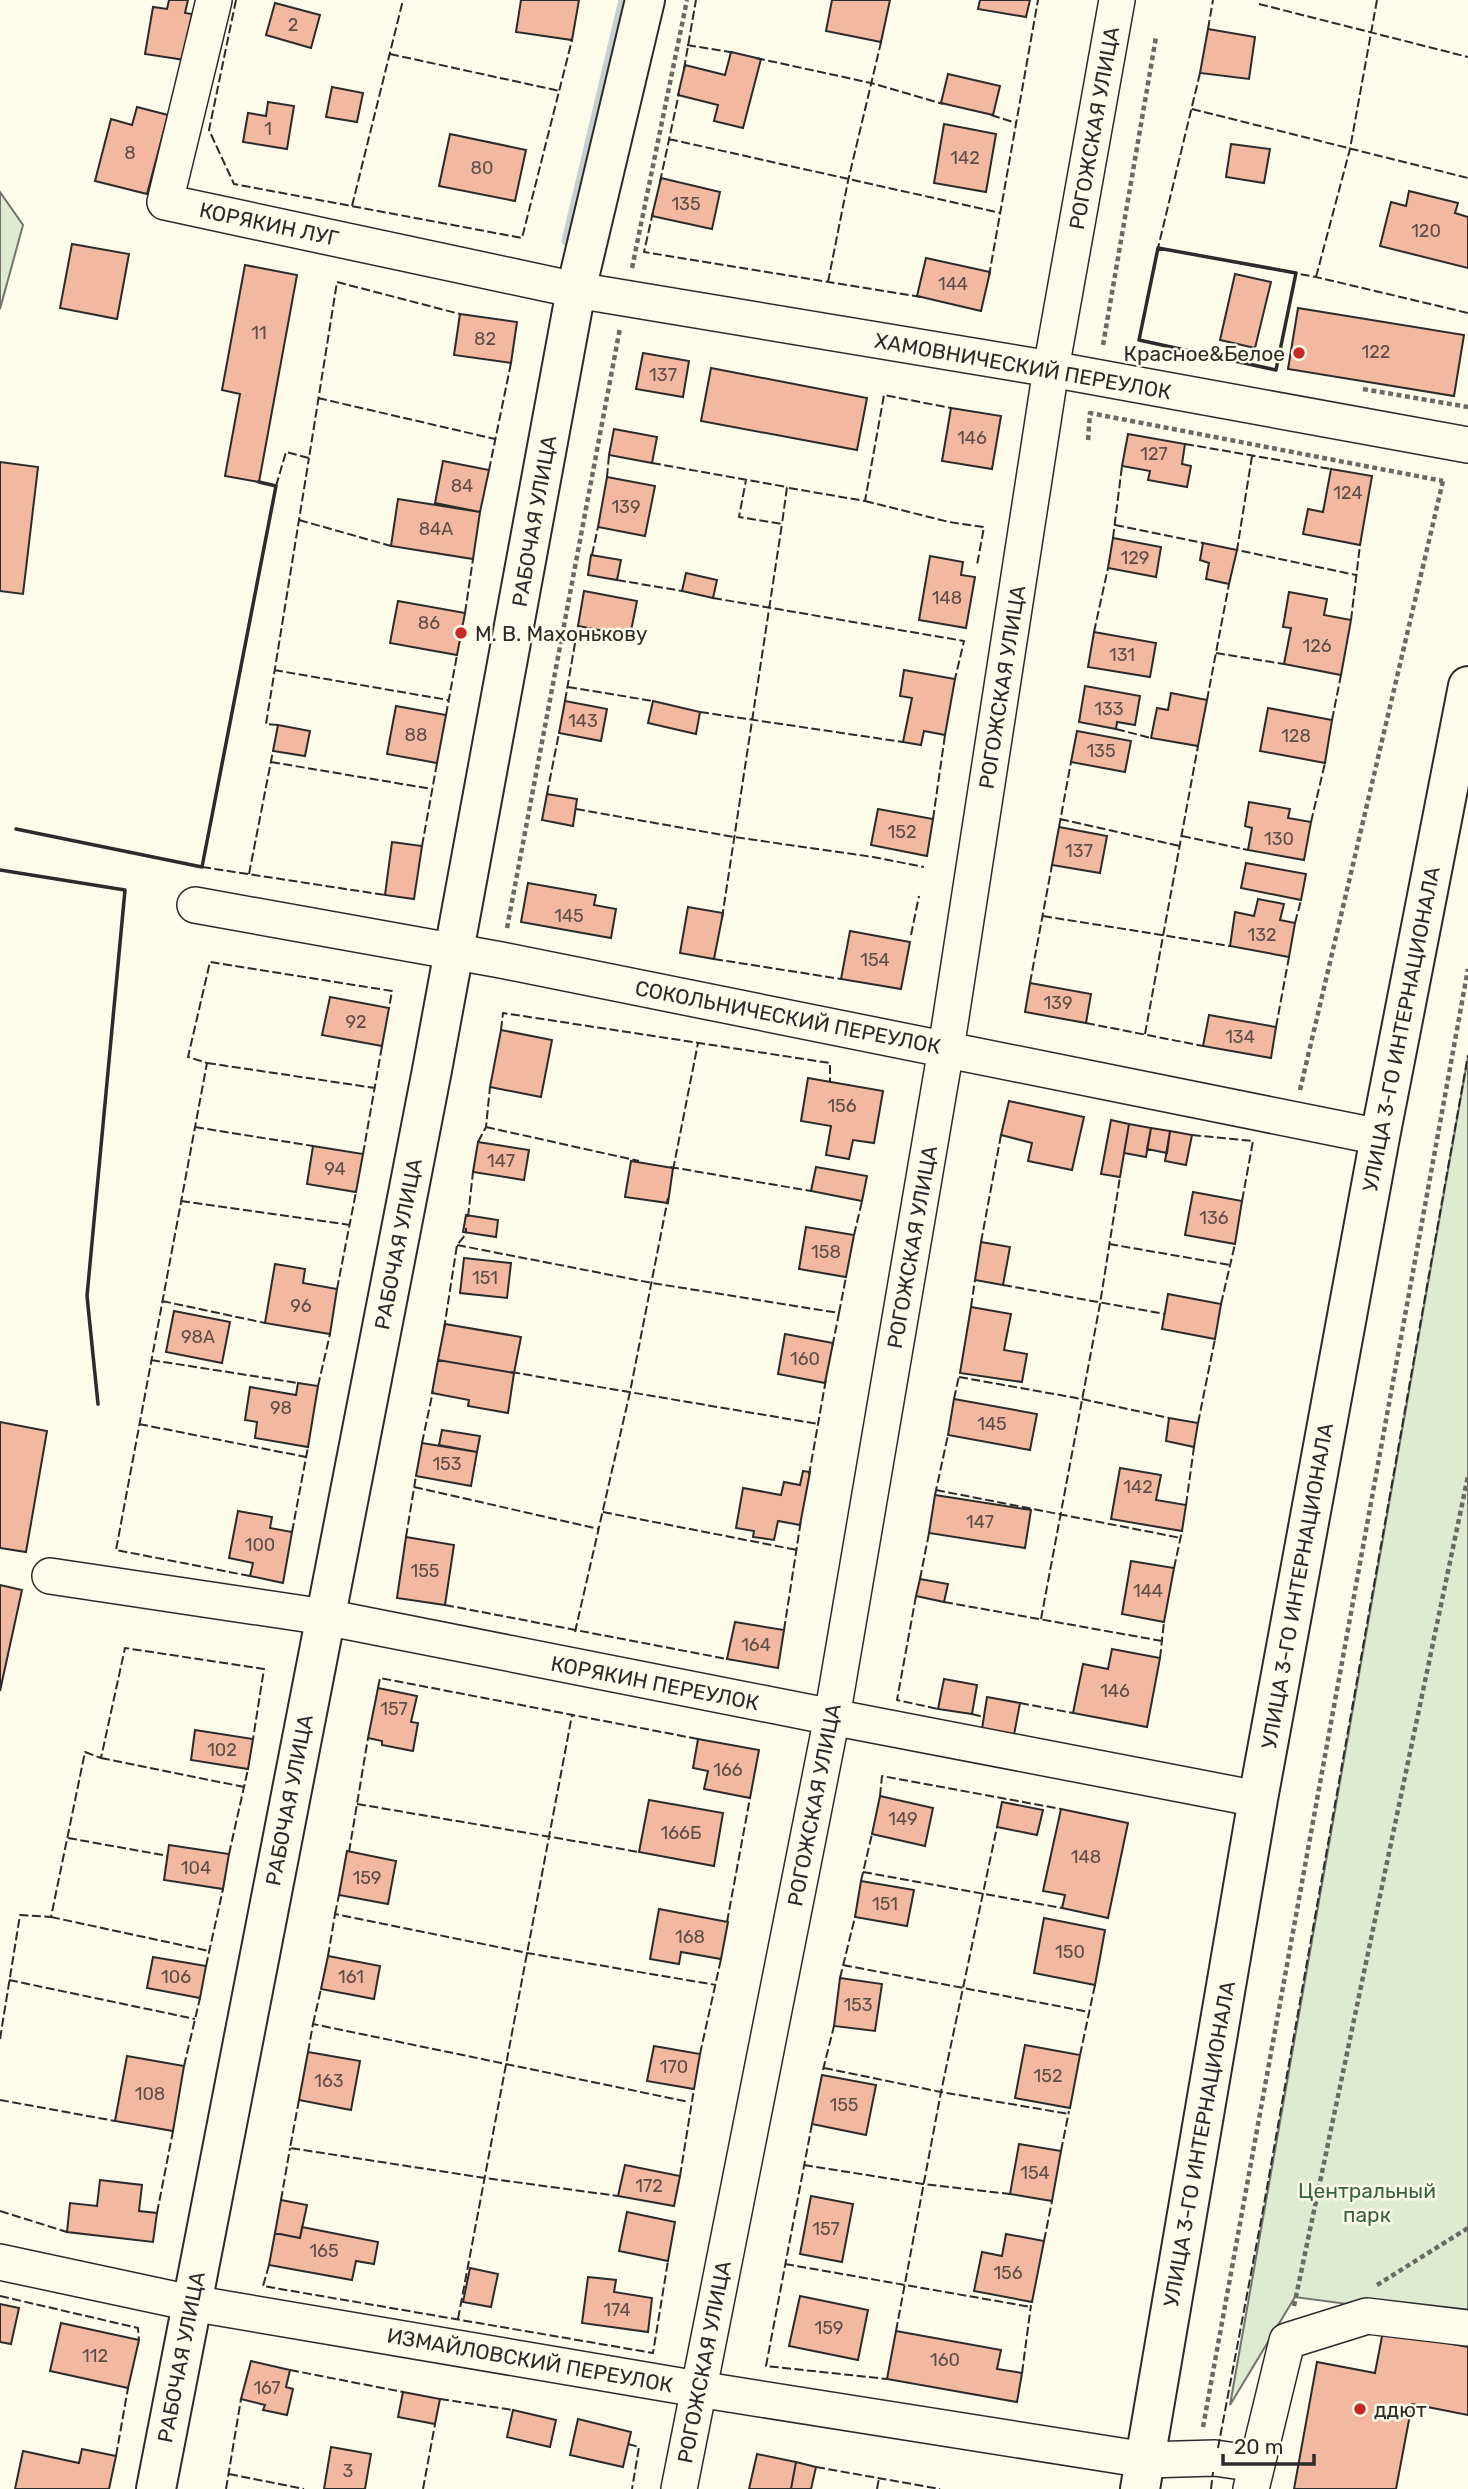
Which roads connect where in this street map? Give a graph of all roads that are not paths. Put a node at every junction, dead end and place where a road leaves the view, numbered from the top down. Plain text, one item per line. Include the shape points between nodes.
1 (214, 0) edge
2 (645, 0) edge
3 (1117, 0) edge
4 (576, 290) junction
5 (1051, 369) junction
6 (1459, 459) edge
7 (1468, 686) edge
8 (195, 905) dead end
9 (455, 951) junction
10 (946, 1049) junction
11 (1380, 1137) junction
12 (50, 1576) dead end
13 (325, 1616) junction
14 (832, 1717) junction
15 (1258, 1799) junction
16 (0, 2262) edge
17 (191, 2302) junction
18 (1468, 2328) edge
19 (698, 2389) junction
20 (1143, 2474) edge
21 (1254, 2476) edge
22 (156, 2489) edge
23 (679, 2489) edge

1 - 4 street, КОРЯКИН ЛУГ via 165,202
2 - 4 main road, РАБОЧАЯ УЛИЦА
3 - 5 street, РОГОЖСКАЯ УЛИЦА
4 - 5 street, ХАМОВНИЧЕСКИЙ ПЕРЕУЛОК
4 - 9 main road, РАБОЧАЯ УЛИЦА
5 - 6 street, ХАМОВНИЧЕСКИЙ ПЕРЕУЛОК
5 - 10 street, РОГОЖСКАЯ УЛИЦА
7 - 11 main road, УЛИЦА 3-ГО ИНТЕРНАЦИОНАЛА
8 - 9 street, СОКОЛЬНИЧЕСКИЙ ПЕРЕУЛОК
9 - 10 street, СОКОЛЬНИЧЕСКИЙ ПЕРЕУЛОК
9 - 13 main road, РАБОЧАЯ УЛИЦА
10 - 11 street, СОКОЛЬНИЧЕСКИЙ ПЕРЕУЛОК
10 - 14 street, РОГОЖСКАЯ УЛИЦА
11 - 15 main road, УЛИЦА 3-ГО ИНТЕРНАЦИОНАЛА
12 - 13 street, КОРЯКИН ПЕРЕУЛОК
13 - 14 street, КОРЯКИН ПЕРЕУЛОК
13 - 17 main road, РАБОЧАЯ УЛИЦА
14 - 15 street, КОРЯКИН ПЕРЕУЛОК
14 - 19 street, РОГОЖСКАЯ УЛИЦА
15 - 20 main road, УЛИЦА 3-ГО ИНТЕРНАЦИОНАЛА
16 - 17 street, ИЗМАЙЛОВСКИЙ ПЕРЕУЛОК
17 - 19 street, ИЗМАЙЛОВСКИЙ ПЕРЕУЛОК
17 - 22 main road, РАБОЧАЯ УЛИЦА
18 - 21 street via 1367,2316 1287,2341
19 - 20 street, ИЗМАЙЛОВСКИЙ ПЕРЕУЛОК
19 - 23 street, РОГОЖСКАЯ УЛИЦА
20 - 21 street, ИЗМАЙЛОВСКИЙ ПЕРЕУЛОК via 1216,2458

